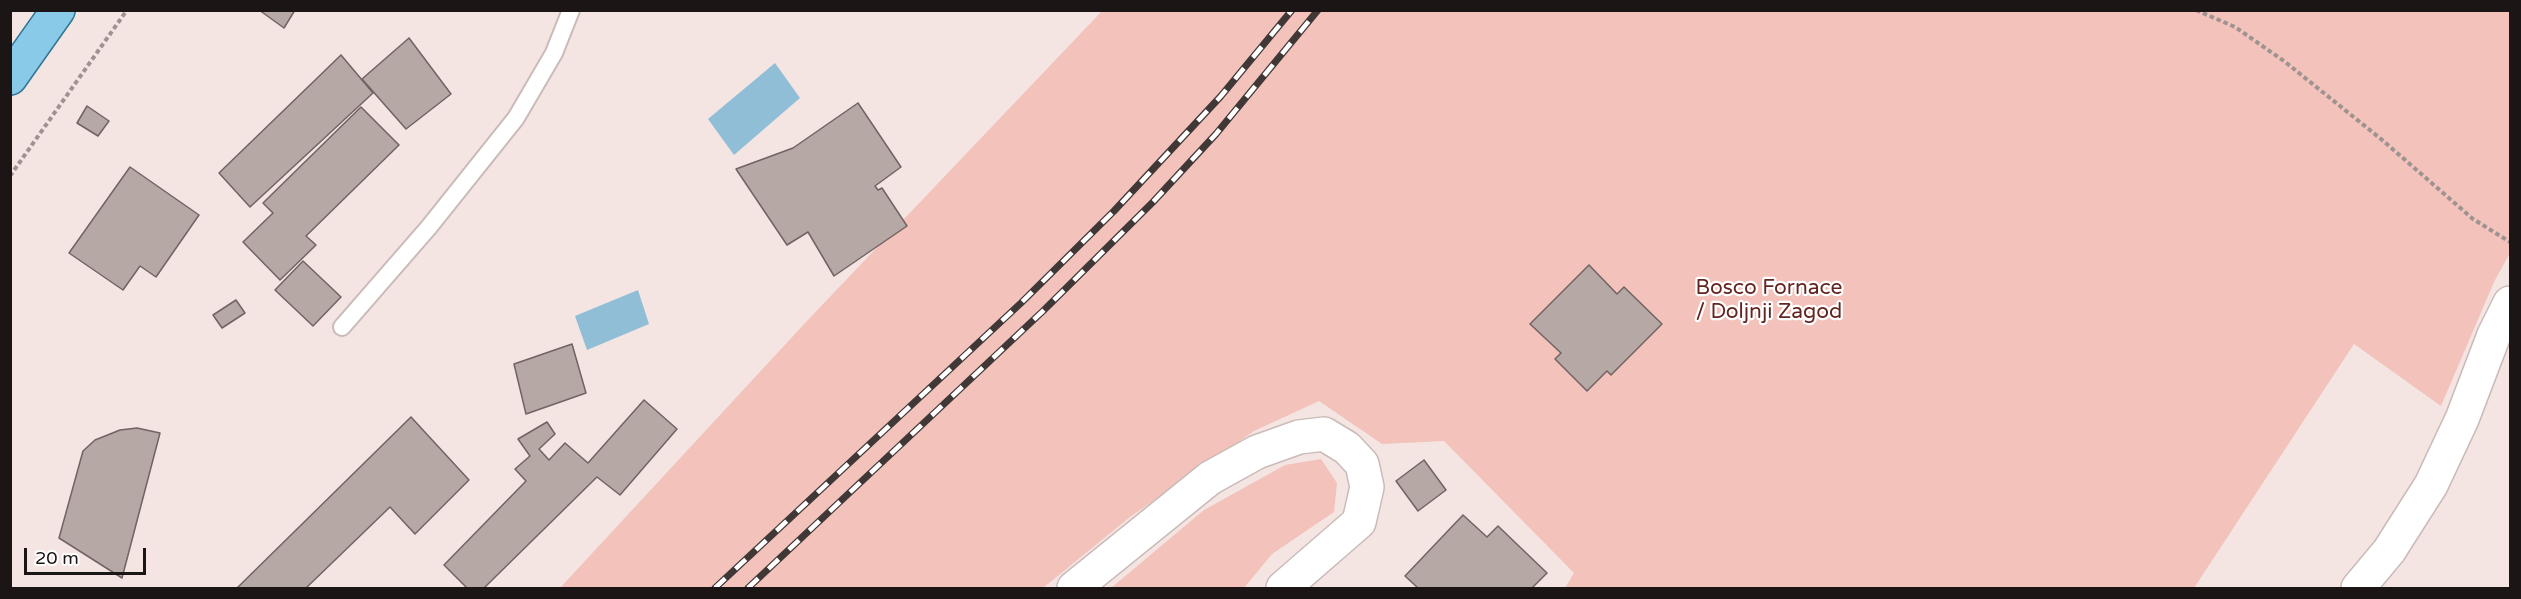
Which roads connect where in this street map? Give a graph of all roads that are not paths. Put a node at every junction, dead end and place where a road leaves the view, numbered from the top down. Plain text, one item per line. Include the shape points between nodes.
1 (58, 10) edge
2 (571, 10) edge
3 (10, 78) edge
4 (2511, 303) edge
5 (342, 327) dead end
6 (1074, 588) edge
7 (1283, 588) edge
8 (2358, 588) edge

1 - 3 main road
2 - 5 lane via 554,52 516,118
4 - 8 street via 2431,485 2390,551
6 - 7 street via 1210,478 1257,452 1299,437 1324,434 1347,447 1362,464 1367,487 1359,522

